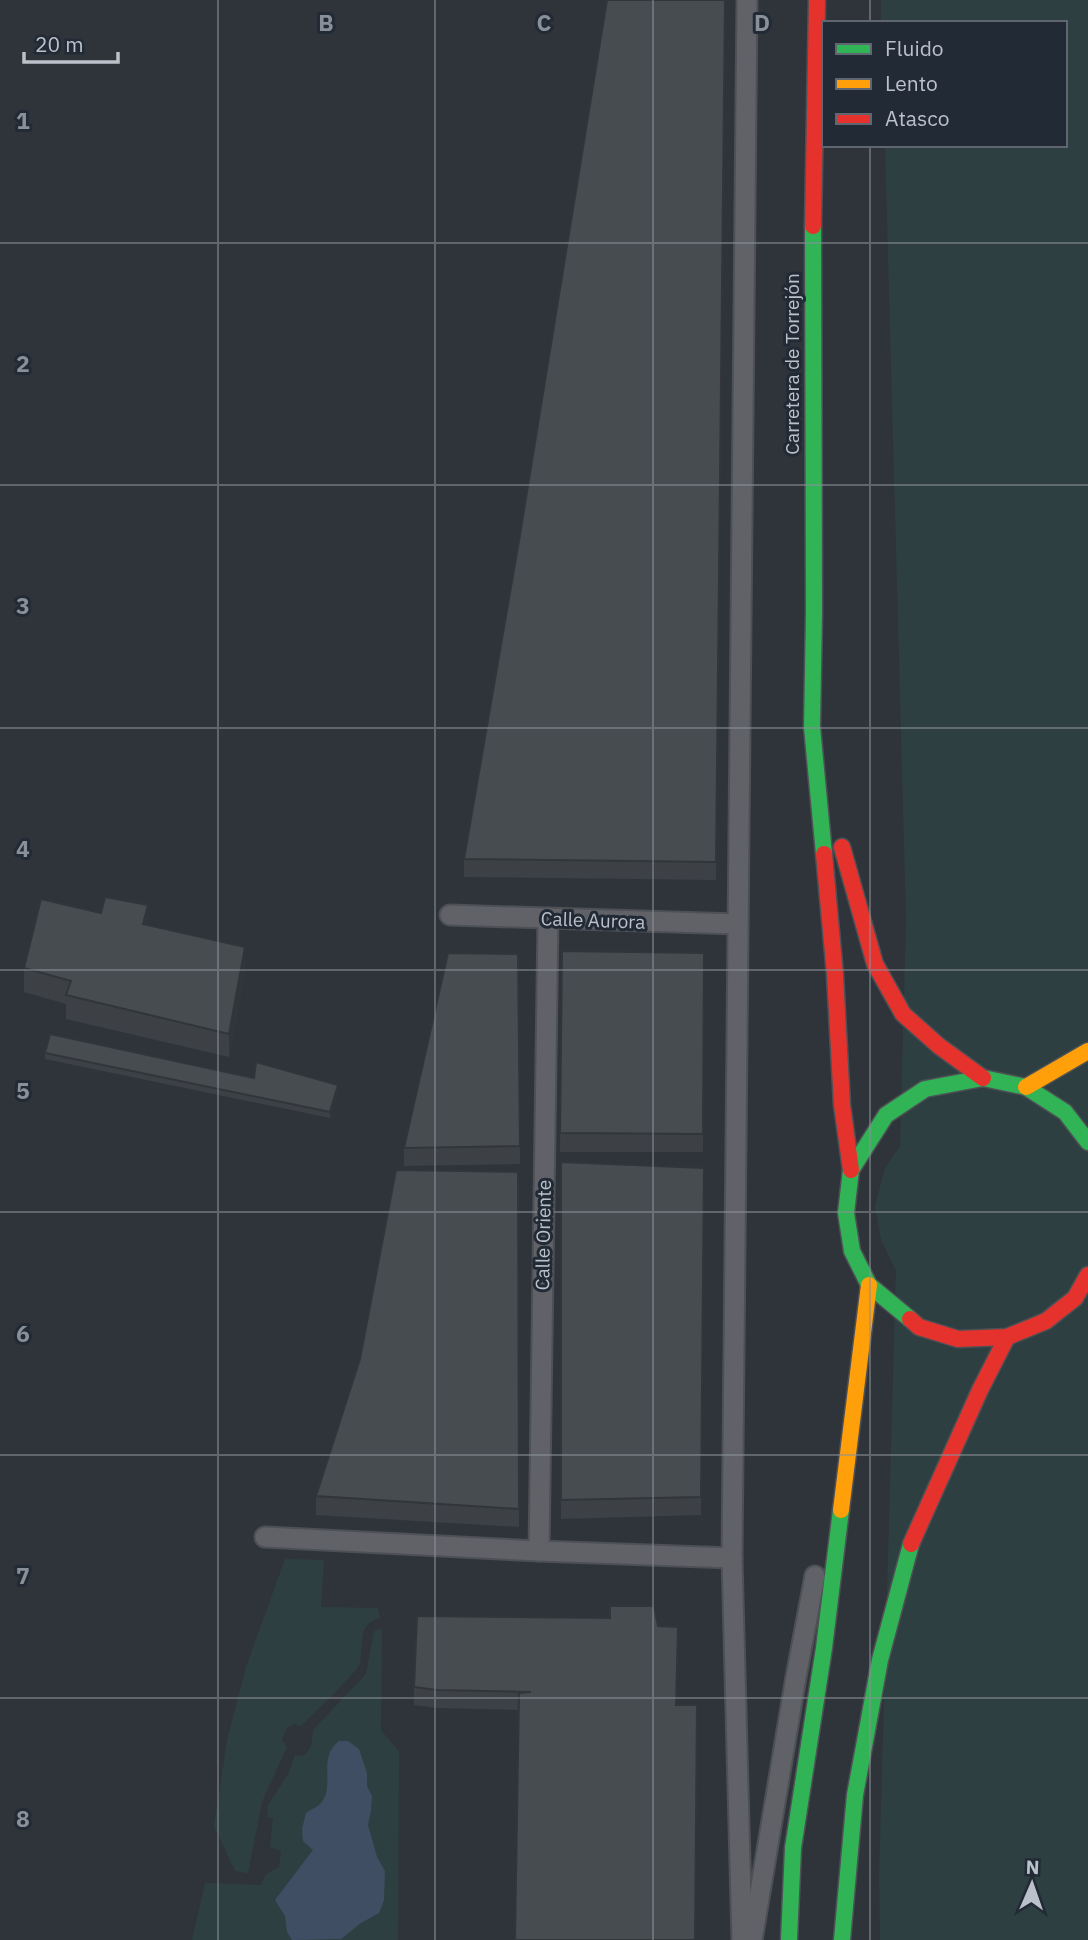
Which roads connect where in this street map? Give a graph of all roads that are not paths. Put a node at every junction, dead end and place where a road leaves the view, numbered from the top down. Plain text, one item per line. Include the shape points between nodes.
1 (747, 0) edge
2 (817, 0) edge
3 (812, 727) junction
4 (450, 915) dead end
5 (548, 918) junction
6 (737, 924) junction
7 (1088, 1051) edge
8 (983, 1079) junction
9 (1026, 1087) junction
10 (1088, 1142) edge
11 (851, 1170) junction
12 (1088, 1275) edge
13 (869, 1285) junction
14 (864, 1317) junction
15 (1007, 1337) junction
16 (265, 1537) dead end
17 (539, 1551) junction
18 (732, 1558) junction
19 (855, 1795) junction
20 (742, 1940) edge
21 (752, 1940) edge
22 (789, 1940) edge
23 (842, 1940) edge
24 (852, 1940) edge

1 - 6 lane
2 - 3 main road, Carretera de Torrejón
3 - 8 main road via 875,964 903,1014
3 - 11 main road
4 - 5 lane, Calle Aurora
5 - 6 lane, Calle Aurora
5 - 17 lane, Calle Oriente
6 - 18 lane
7 - 9 main road
8 - 9 main road
8 - 11 main road via 925,1089 886,1115
9 - 10 main road via 1065,1112
11 - 13 main road via 846,1213 852,1251
12 - 15 main road via 1075,1298 1046,1321
13 - 14 main road
13 - 15 main road via 919,1327 958,1339
14 - 21 lane
14 - 22 main road via 824,1648 793,1848
15 - 19 main road via 912,1538 880,1660
16 - 17 lane
17 - 18 lane
18 - 20 lane
19 - 23 main road
19 - 24 lane

